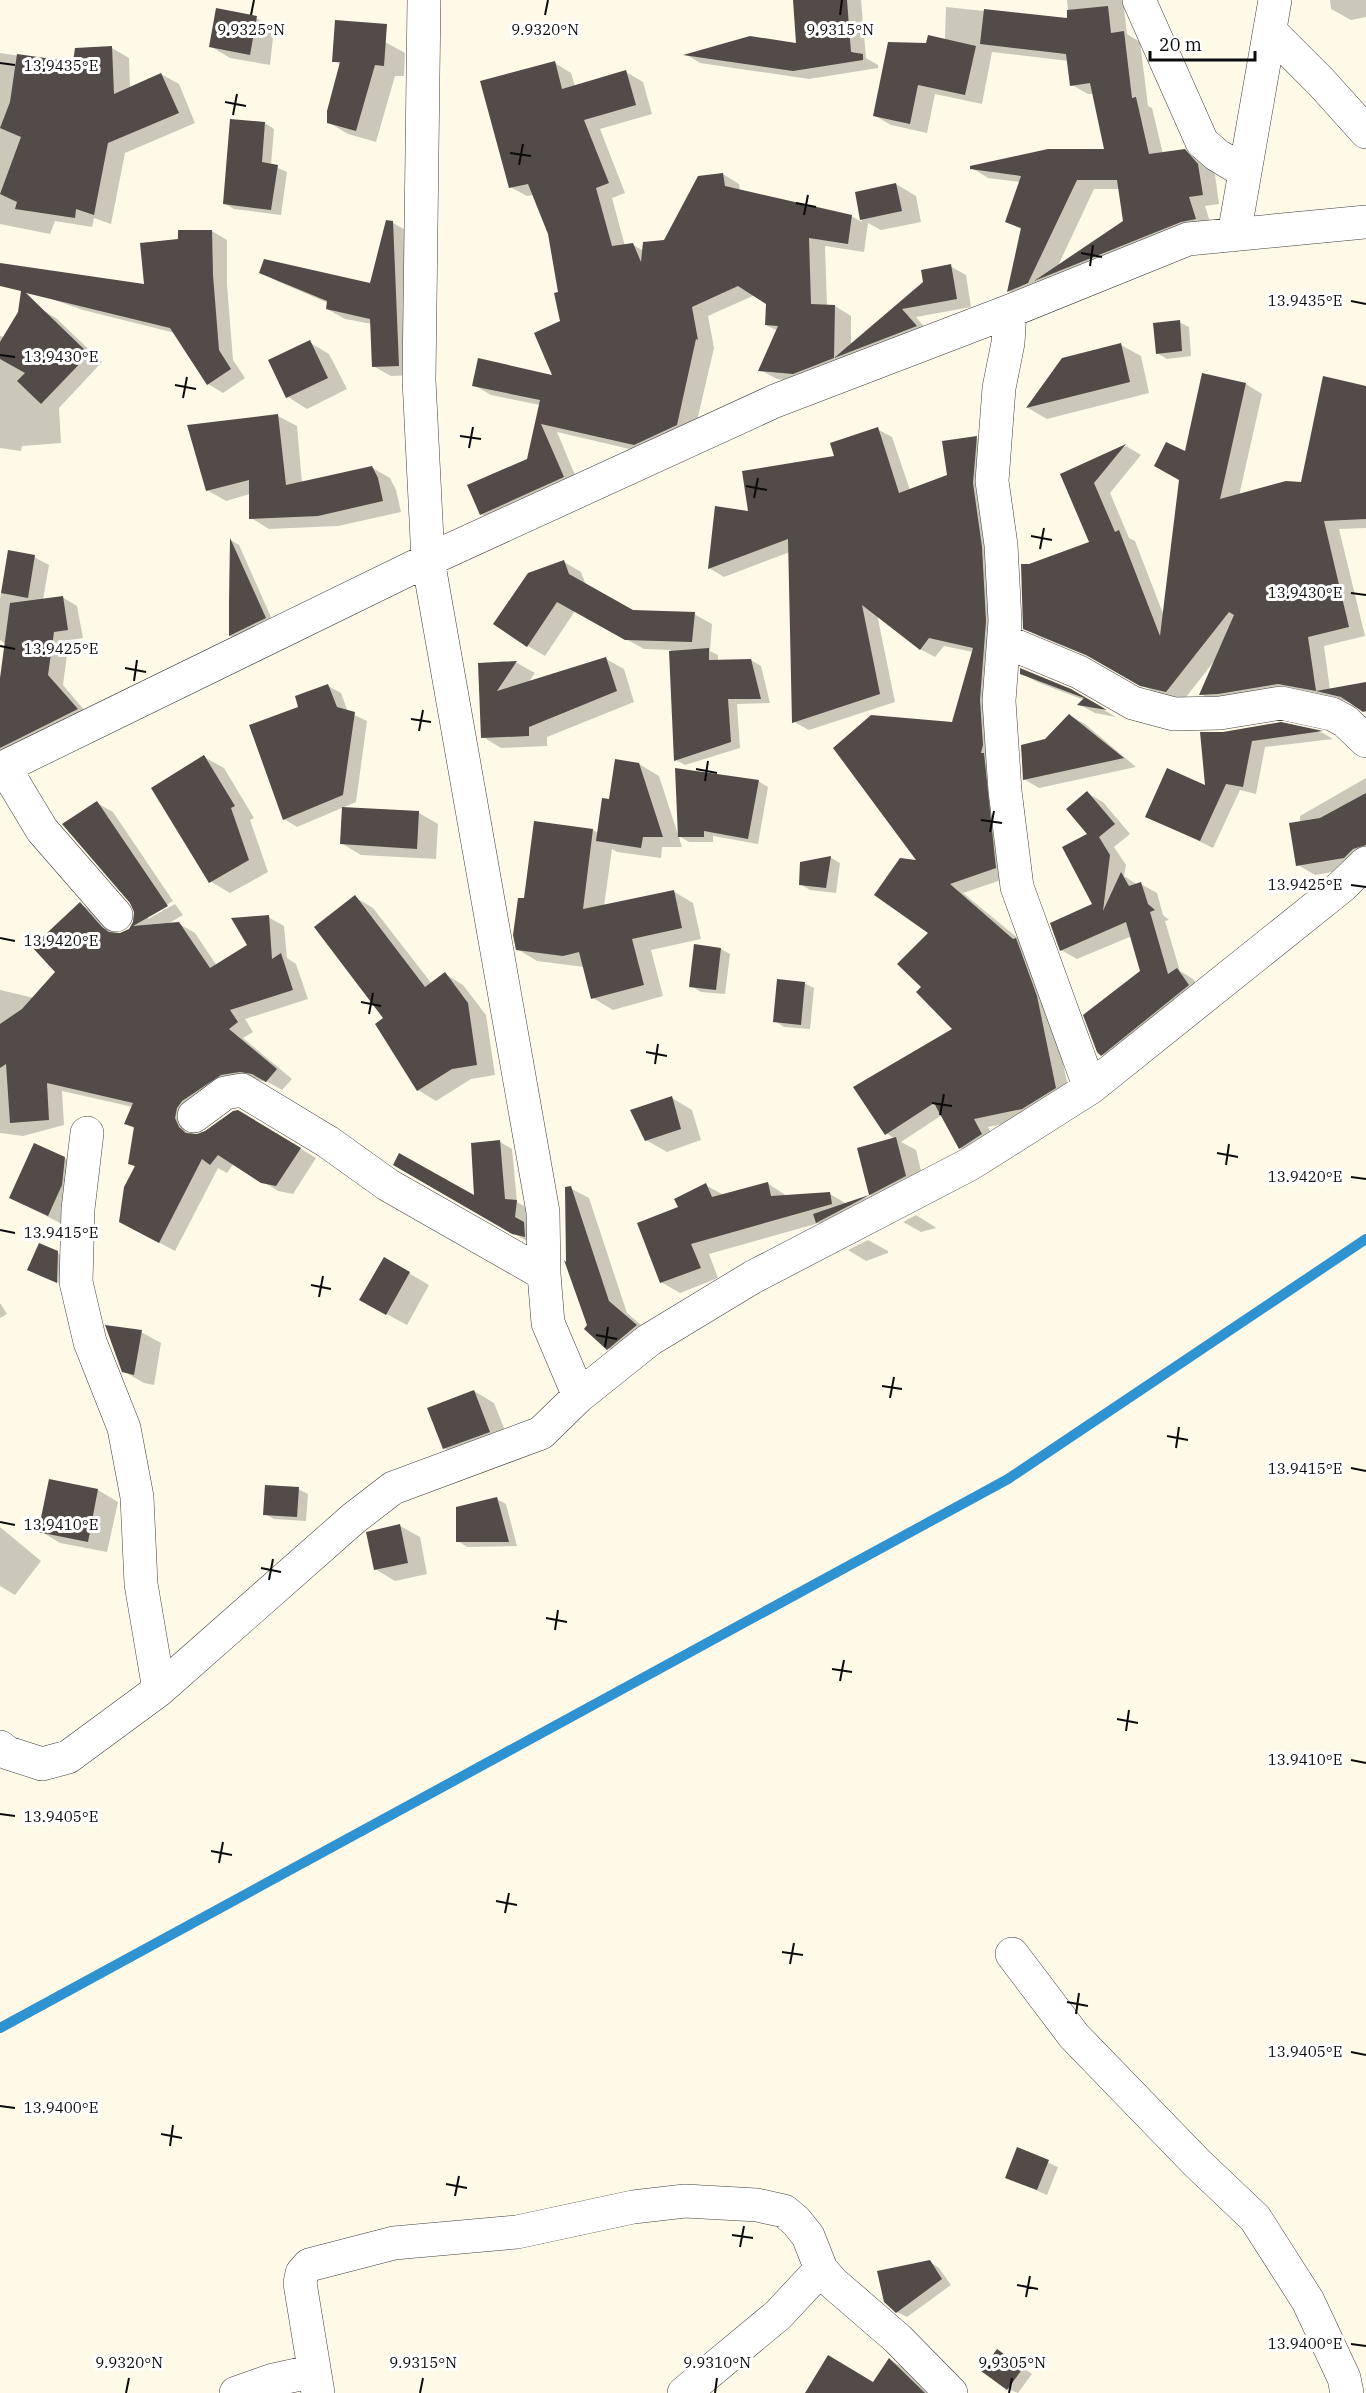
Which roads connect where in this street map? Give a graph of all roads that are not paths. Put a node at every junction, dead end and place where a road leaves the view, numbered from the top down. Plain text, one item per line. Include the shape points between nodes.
1 (424, 0) edge
2 (1139, 0) edge
3 (1272, 15) edge
4 (1366, 132) edge
5 (1245, 172) junction
6 (1366, 222) edge
7 (1234, 235) junction
8 (1010, 311) junction
9 (428, 560) junction
10 (1004, 641) junction
11 (1366, 741) edge
12 (2, 768) edge
13 (1366, 863) edge
14 (116, 915) dead end
15 (1090, 1088) junction
16 (194, 1116) dead end
17 (87, 1133) dead end
18 (544, 1274) junction
19 (579, 1396) junction
20 (159, 1690) junction
21 (0, 1747) edge
22 (1012, 1954) dead end
23 (821, 2269) junction
24 (316, 2382) edge
25 (236, 2393) edge
26 (684, 2393) edge
27 (951, 2393) edge
28 (1347, 2393) edge

1 - 9 street via 419,380
2 - 5 street via 1202,142
3 - 4 street via 1321,82
3 - 5 street
5 - 7 street
6 - 7 street
7 - 8 street via 1188,239
8 - 9 street via 775,401
8 - 10 street via 992,481 1001,544
9 - 12 street
9 - 18 street via 543,1212
10 - 11 street via 1079,672 1133,703 1174,714 1220,713 1281,703 1332,714
10 - 15 street via 1000,712 1017,886
12 - 14 street via 42,830
13 - 15 street
15 - 19 street via 970,1164 753,1276 649,1340
16 - 18 street via 225,1093 242,1090 328,1142 388,1185
17 - 20 street via 78,1209 76,1282 90,1342 124,1428 137,1497 141,1584
18 - 19 street via 548,1323
19 - 20 street via 541,1433 393,1488
20 - 21 street via 68,1757 42,1764
22 - 28 street via 1074,2036 1255,2218 1308,2301 1344,2378
23 - 24 street via 808,2236 796,2221 784,2211 757,2205 685,2201 633,2207 517,2232 394,2243 309,2265 302,2273 300,2283
23 - 26 street via 778,2315
23 - 27 street
24 - 25 street via 273,2380

